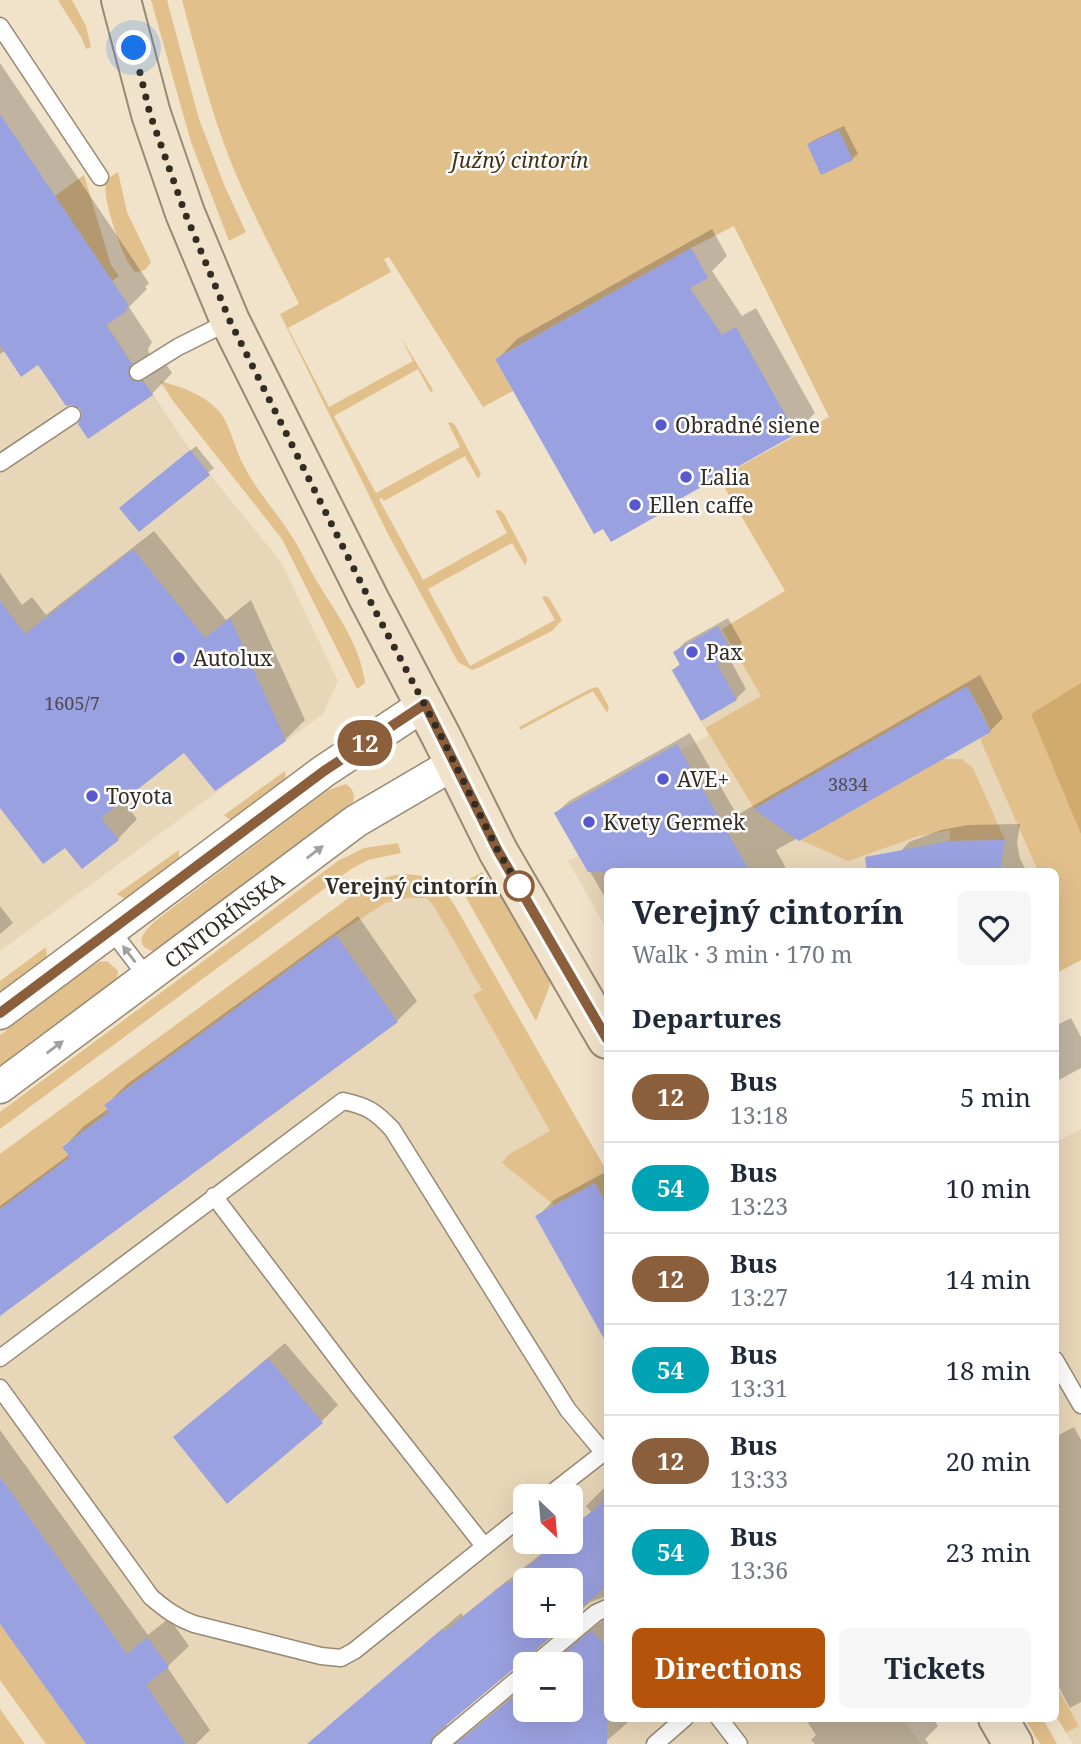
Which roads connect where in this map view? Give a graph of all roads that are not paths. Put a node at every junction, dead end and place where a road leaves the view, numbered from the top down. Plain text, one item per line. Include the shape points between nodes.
1 (121, 0) edge
2 (0, 26) edge
3 (100, 177) dead end
4 (230, 321) junction
5 (138, 372) dead end
6 (72, 415) dead end
7 (0, 463) edge
8 (425, 704) junction
9 (455, 763) junction
10 (111, 930) junction
11 (147, 978) junction
12 (0, 1013) edge
13 (604, 1034) edge
14 (0, 1087) edge
15 (214, 1196) junction
16 (0, 1358) edge
17 (1059, 1367) edge
18 (0, 1388) edge
19 (1081, 1405) edge
20 (604, 1450) edge
21 (604, 1454) edge
22 (564, 1484) edge
23 (513, 1523) edge
24 (484, 1546) junction
25 (604, 1609) edge
26 (549, 1652) edge
27 (513, 1683) edge
28 (680, 1722) edge
29 (722, 1722) edge
30 (1000, 1722) edge
31 (440, 1744) edge
32 (655, 1744) edge
33 (739, 1744) edge
34 (1013, 1744) edge

1 - 4 street via 150,114
2 - 3 lane
4 - 5 lane
4 - 8 street
6 - 7 lane
8 - 9 street
8 - 10 street via 324,771
11 -> 9 street, CINTORÍNSKA via 356,821
9 - 13 street via 498,851
11 -> 10 lane
10 - 12 street
14 -> 11 street, CINTORÍNSKA
15 - 16 lane
15 - 20 lane via 343,1101 378,1113 568,1410
15 - 24 lane
17 - 19 lane
18 - 24 lane via 151,1597 194,1624 341,1658
21 - 22 lane
23 - 24 lane
25 - 26 lane
27 - 31 lane
28 - 32 lane
29 - 33 lane
30 - 34 street

